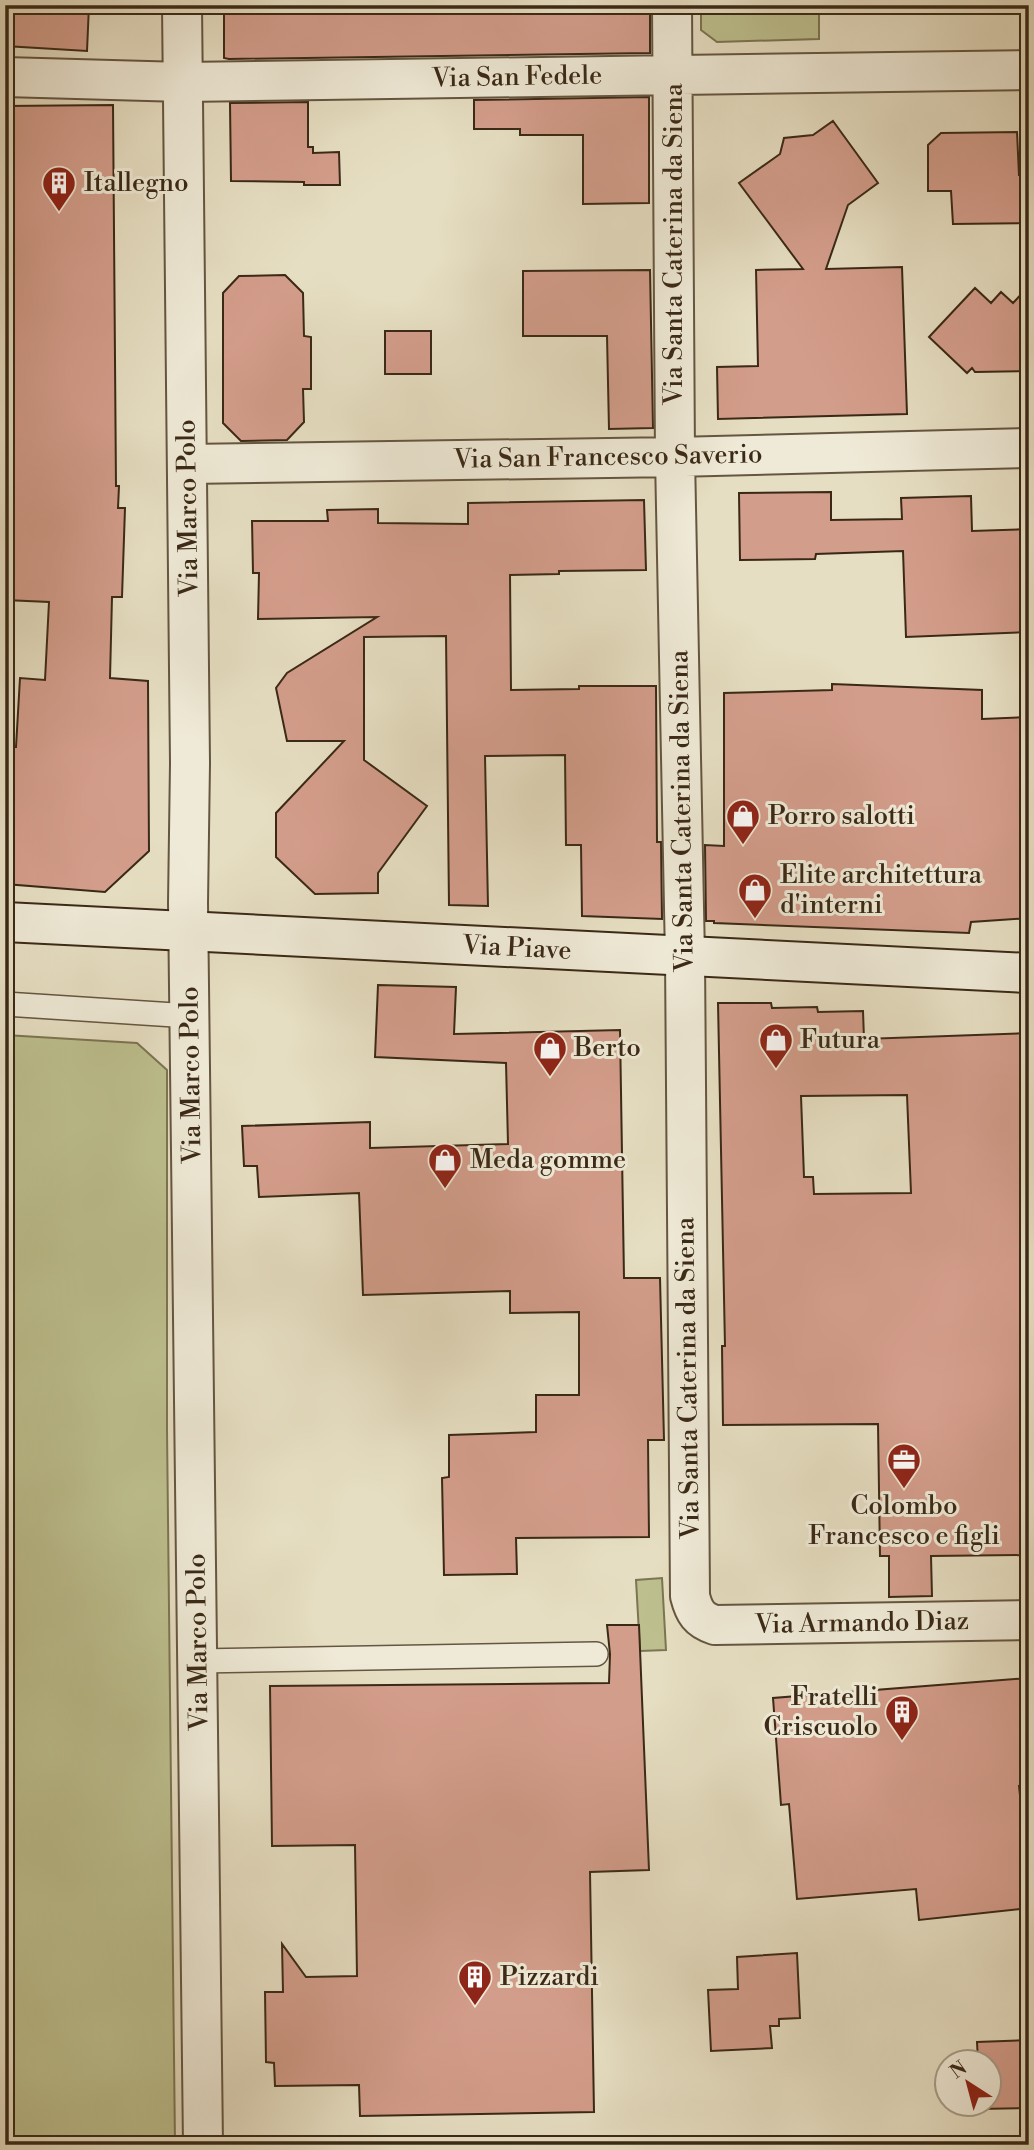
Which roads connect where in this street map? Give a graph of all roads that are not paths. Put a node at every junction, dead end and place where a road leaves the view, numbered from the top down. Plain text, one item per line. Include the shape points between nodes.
1 (182, 5) edge
2 (673, 5) edge
3 (1029, 70) edge
4 (672, 75) junction
5 (5, 77) edge
6 (183, 82) junction
7 (1029, 448) edge
8 (675, 457) junction
9 (187, 464) junction
10 (5, 922) edge
11 (189, 930) junction
12 (685, 957) junction
13 (1029, 973) edge
14 (5, 1004) edge
15 (191, 1016) junction
16 (697, 1615) joint
17 (1029, 1620) edge
18 (596, 1654) dead end
19 (198, 1661) junction
20 (203, 2145) edge

1 - 6 street, Via Marco Polo
2 - 4 street, Via Santa Caterina da Siena
3 - 4 street, Via San Fedele
4 - 6 street, Via San Fedele
4 - 8 street, Via Santa Caterina da Siena
5 - 6 street, Via San Fedele
6 - 9 street, Via Marco Polo
7 - 8 street, Via San Francesco Saverio
8 - 9 street, Via San Francesco Saverio
8 - 12 street, Via Santa Caterina da Siena
9 - 11 street, Via Marco Polo
10 - 11 street, Via Piave
11 - 12 street, Via Piave
11 - 15 street, Via Marco Polo
12 - 13 street, Via Piave
12 - 16 street, Via Santa Caterina da Siena via 690,1596
14 - 15 lane
15 - 19 street, Via Marco Polo
16 - 17 street, Via Armando Diaz via 715,1625
18 - 19 lane
19 - 20 street, Via Marco Polo

